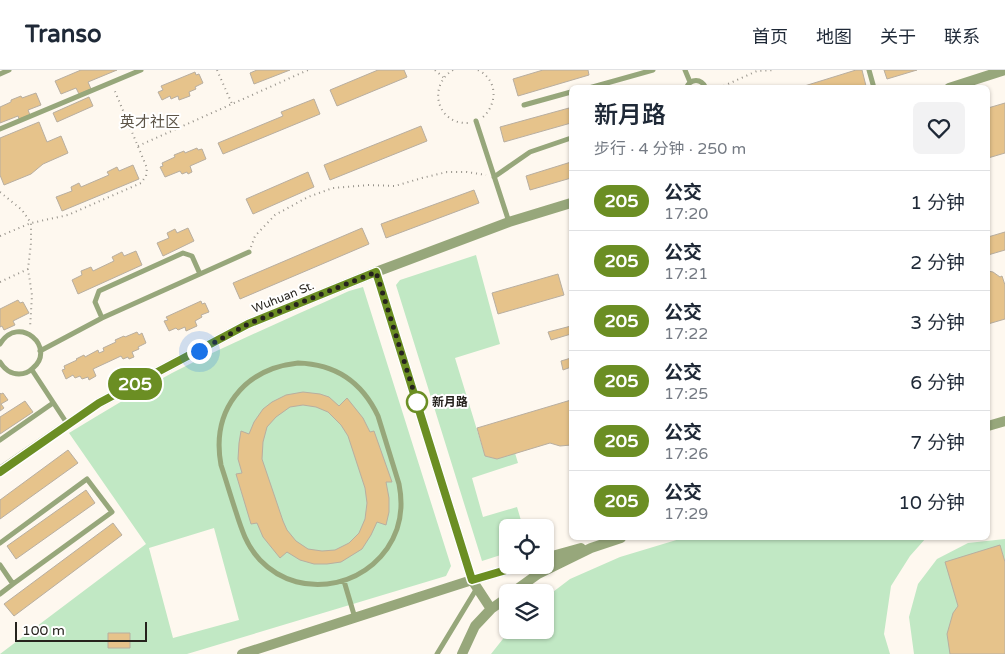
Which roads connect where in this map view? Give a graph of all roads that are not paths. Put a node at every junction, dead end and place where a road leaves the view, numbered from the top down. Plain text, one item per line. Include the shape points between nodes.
1 (9, 70) edge
2 (141, 70) edge
3 (653, 70) edge
4 (685, 70) edge
5 (869, 70) edge
6 (1005, 70) edge
7 (0, 74) edge
8 (690, 82) junction
9 (600, 85) edge
10 (688, 85) edge
11 (705, 85) edge
12 (873, 85) edge
13 (958, 85) edge
14 (569, 93) edge
15 (524, 105) dead end
16 (476, 121) road end
17 (0, 129) edge
18 (569, 139) edge
19 (494, 177) junction
20 (569, 204) edge
21 (509, 222) junction
22 (249, 252) road end
23 (376, 272) junction
24 (200, 274) junction
25 (102, 318) junction
26 (0, 344) edge
27 (40, 351) junction
28 (0, 362) edge
29 (32, 370) junction
30 (53, 403) junction
31 (1005, 421) edge
32 (68, 425) junction
33 (990, 425) edge
34 (0, 440) edge
35 (0, 472) edge
36 (608, 540) edge
37 (615, 540) edge
38 (0, 543) edge
39 (554, 555) edge
40 (0, 565) edge
41 (500, 574) edge
42 (344, 581) junction
43 (13, 584) junction
44 (475, 584) junction
45 (524, 584) edge
46 (0, 594) edge
47 (499, 603) edge
48 (491, 609) junction
49 (354, 618) junction
50 (242, 654) edge
51 (437, 654) edge
52 (462, 654) edge

1 - 7 lane
2 - 17 lane
3 - 9 lane
4 - 8 lane
5 - 12 lane
6 - 13 street
8 - 10 lane
8 - 11 lane via 697,80
14 - 15 lane
16 - 19 lane
18 - 19 lane via 530,152
19 - 21 lane
20 - 21 street, Wuhuan St.
21 - 23 street, Wuhuan St.
22 - 24 lane
23 - 32 street, Wuhuan St. via 248,324 99,403
23 - 44 street
24 - 25 lane
24 - 25 lane via 192,256 183,253 99,291 95,302
25 - 27 lane
26 - 27 lane via 8,334 22,332 35,338
27 - 29 lane via 40,358
28 - 29 lane via 12,373
29 - 30 lane
30 - 32 lane
30 - 34 lane
31 - 33 street
32 - 35 street, Wuhuan St.
36 - 39 street
37 - 45 street via 538,574
38 - 43 lane via 87,479 112,512
40 - 43 lane
41 - 44 street
42 - 42 lane via 381,557 393,538 401,506 399,484 378,416 362,390 328,368 308,363 278,366 250,381 229,405 219,434 221,465 243,534 262,561 279,574 300,582 322,585
42 - 49 lane
43 - 46 lane
44 - 48 street
44 - 49 street
44 - 51 lane
47 - 48 street
48 - 52 street via 475,626
49 - 50 street

